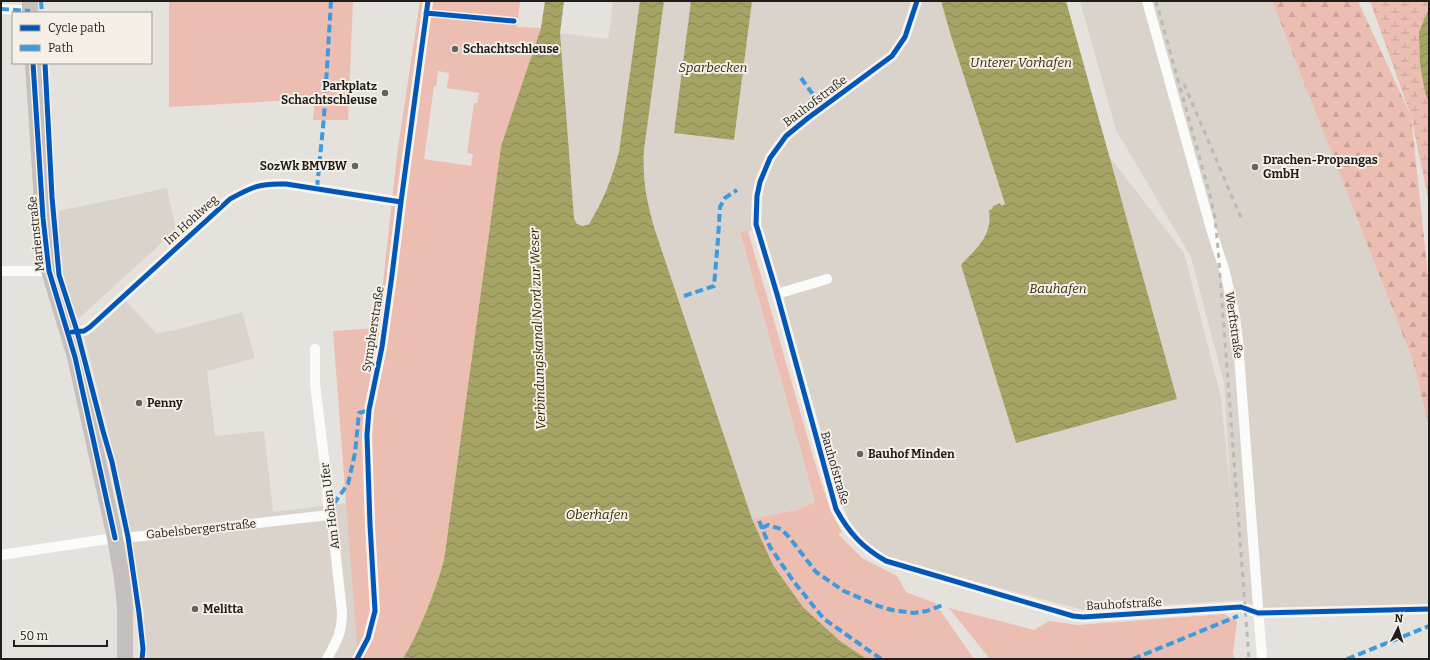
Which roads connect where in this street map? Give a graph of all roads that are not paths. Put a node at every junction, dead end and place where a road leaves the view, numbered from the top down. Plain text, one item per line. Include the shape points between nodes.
1 (428, 1) edge
2 (917, 1) edge
3 (1147, 1) edge
4 (30, 8) edge
5 (1, 9) edge
6 (33, 64) edge
7 (401, 202) junction
8 (1, 270) edge
9 (49, 271) junction
10 (827, 279) dead end
11 (777, 294) junction
12 (67, 333) junction
13 (315, 349) dead end
14 (329, 515) junction
15 (115, 538) junction
16 (1, 555) edge
17 (1429, 609) edge
18 (1258, 614) junction
19 (125, 659) edge
20 (328, 659) edge
21 (357, 659) edge
22 (1262, 659) edge

1 - 7 street, Sympherstraße
2 - 11 street, Bauhofstraße via 905,37 892,56 786,136 770,158 757,196 756,224
3 - 18 street, Werftstraße via 1225,272 1235,317
4 - 5 street
6 - 9 main road, Marienstraße
7 - 12 street, Im Hohlweg via 286,184 269,183 252,187 230,199 90,327 84,331
7 - 21 street, Sympherstraße via 382,347 369,410 367,435 375,611 368,638
8 - 9 street
9 - 12 main road, Marienstraße
10 - 11 street
11 - 18 street, Bauhofstraße via 836,509 844,525 871,552 886,561 918,571 1078,616 1241,607
12 - 15 main road, Marienstraße via 75,357
13 - 14 street, Am Hohen Ufer via 315,384
14 - 15 street, Gabelsbergerstraße
14 - 20 street, Am Hohen Ufer via 332,521 342,627
15 - 16 street, Gabelsbergerstraße
15 - 19 main road, Marienstraße via 125,608
17 - 18 street, Bauhofstraße
18 - 22 street, Werftstraße

